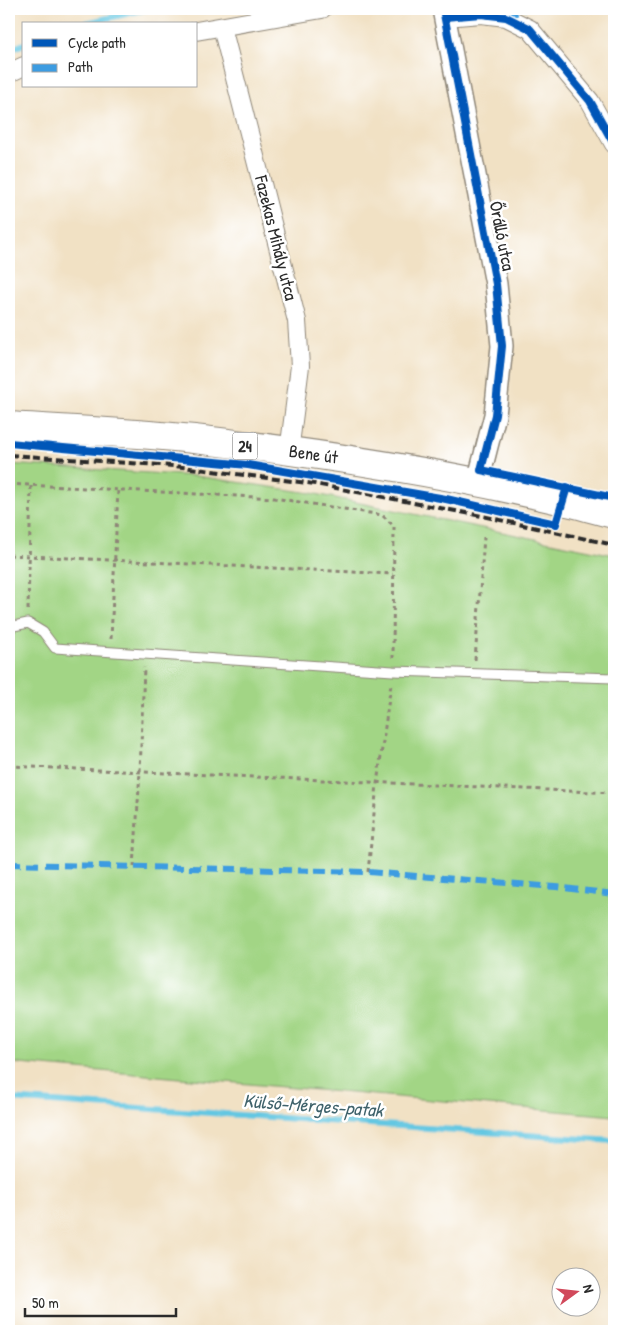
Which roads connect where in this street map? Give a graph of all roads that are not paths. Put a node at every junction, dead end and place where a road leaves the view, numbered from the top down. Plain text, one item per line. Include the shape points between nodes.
1 (322, 9) edge
2 (444, 13) edge
3 (222, 27) junction
4 (198, 31) edge
5 (22, 67) edge
6 (9, 73) edge
7 (614, 144) edge
8 (9, 426) edge
9 (289, 452) junction
10 (480, 477) junction
11 (614, 514) edge
12 (9, 627) edge
13 (614, 678) edge

1 - 3 street
2 - 7 street via 506,18 530,29 590,101
2 - 10 street, Őrálló utca via 496,284 502,346 495,415
3 - 4 street
3 - 9 street, Fazekas Mihály utca via 297,321 300,366
5 - 6 street
8 - 9 main road, Bene út / 24 via 192,439
9 - 10 main road, Bene út / 24
10 - 11 main road, Bene út / 24
12 - 13 lane via 28,623 43,632 55,648 393,671

